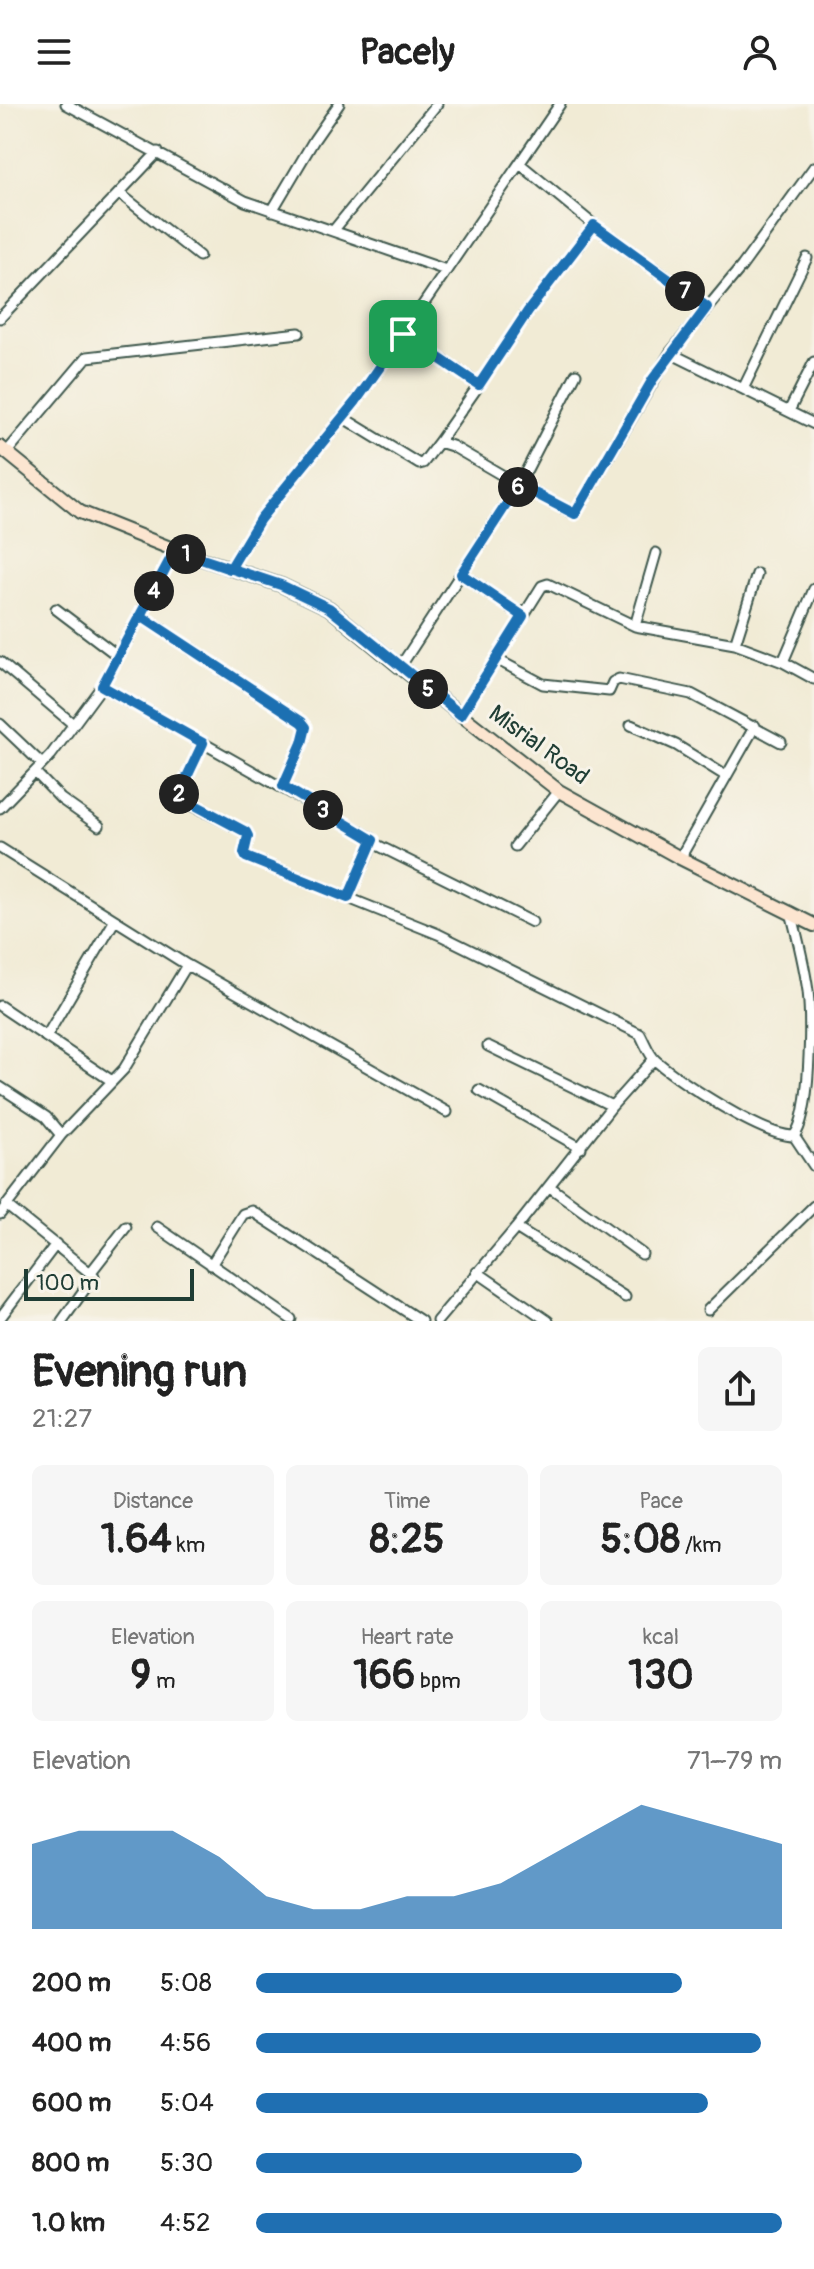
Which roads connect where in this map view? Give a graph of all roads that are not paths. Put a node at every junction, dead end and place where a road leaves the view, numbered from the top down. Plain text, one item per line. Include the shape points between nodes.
1 (66, 104) edge
2 (339, 104) edge
3 (437, 104) edge
4 (560, 104) edge
5 (158, 152) junction
6 (520, 164) junction
7 (814, 167) edge
8 (119, 193) junction
9 (272, 211) junction
10 (594, 225) junction
11 (333, 231) junction
12 (199, 256) dead end
13 (807, 258) dead end
14 (446, 270) junction
15 (707, 307) junction
16 (0, 318) edge
17 (299, 333) dead end
18 (403, 334) junction
19 (670, 353) junction
20 (814, 362) edge
21 (576, 374) dead end
22 (479, 385) junction
23 (743, 389) junction
24 (789, 411) junction
25 (342, 417) junction
26 (814, 424) edge
27 (439, 442) junction
28 (3, 450) edge
29 (519, 485) junction
30 (175, 550) junction
31 (656, 553) dead end
32 (230, 569) junction
33 (461, 574) junction
34 (757, 574) dead end
35 (814, 589) edge
36 (56, 609) dead end
37 (141, 616) junction
38 (523, 616) junction
39 (803, 616) junction
40 (814, 621) edge
41 (635, 626) junction
42 (735, 644) junction
43 (118, 656) junction
44 (496, 659) junction
45 (0, 662) edge
46 (783, 662) junction
47 (400, 667) junction
48 (814, 679) edge
49 (102, 686) junction
50 (461, 715) junction
51 (0, 724) edge
52 (73, 724) junction
53 (631, 725) dead end
54 (755, 726) junction
55 (781, 742) dead end
56 (203, 743) junction
57 (38, 768) junction
58 (726, 776) junction
59 (283, 786) junction
60 (559, 791) junction
61 (0, 807) edge
62 (99, 826) dead end
63 (373, 843) junction
64 (515, 846) dead end
65 (0, 848) edge
66 (680, 858) junction
67 (348, 898) junction
68 (791, 912) junction
69 (115, 920) junction
70 (532, 922) dead end
71 (814, 925) edge
72 (187, 965) junction
73 (811, 998) edge
74 (0, 1006) edge
75 (46, 1037) junction
76 (488, 1046) dead end
77 (654, 1059) junction
78 (811, 1064) edge
79 (112, 1081) junction
80 (0, 1087) edge
81 (479, 1090) dead end
82 (612, 1106) junction
83 (447, 1112) dead end
84 (61, 1135) junction
85 (794, 1136) junction
86 (581, 1148) junction
87 (814, 1166) edge
88 (550, 1187) junction
89 (814, 1206) edge
90 (3, 1210) edge
91 (126, 1227) dead end
92 (157, 1227) dead end
93 (516, 1228) junction
94 (56, 1244) junction
95 (642, 1254) dead end
96 (211, 1265) junction
97 (91, 1272) junction
98 (477, 1272) junction
99 (625, 1297) dead end
100 (708, 1310) dead end
101 (0, 1318) edge
102 (291, 1319) dead end
103 (62, 1321) edge
104 (421, 1321) edge
105 (437, 1321) edge
106 (548, 1321) edge

1 - 5 street
2 - 9 street
3 - 11 street
4 - 6 street
5 - 8 street
5 - 9 street via 226,192
6 - 10 street
6 - 14 street
7 - 15 street
8 - 12 street
8 - 16 street
9 - 11 street
10 - 15 street
10 - 22 street
11 - 14 street
13 - 23 street
14 - 18 street
15 - 19 street
17 - 28 street via 87,357
18 - 22 street
18 - 25 street
19 - 23 street
19 - 29 street via 575,514
20 - 24 street
21 - 29 street
22 - 27 street
23 - 24 street
24 - 26 street
25 - 27 street via 414,463 423,463
25 - 32 street via 260,519
27 - 29 street
28 - 30 main road, Misrial Road via 80,512
29 - 33 street
30 - 32 main road, Misrial Road
30 - 37 street
31 - 41 street
32 - 47 main road, Misrial Road via 329,608
33 - 38 street
33 - 47 street
34 - 42 street
35 - 39 street
36 - 43 street
37 - 43 street
37 - 59 street via 302,722 302,743
38 - 41 street via 548,584
38 - 44 street
39 - 40 street
39 - 46 street
41 - 42 street
42 - 46 street
43 - 49 street
44 - 50 street
44 - 54 street via 543,684 609,691 619,679 691,694
45 - 52 street
46 - 48 street
47 - 50 main road, Misrial Road
49 - 52 street
49 - 56 street
50 - 60 main road, Misrial Road
51 - 57 street
52 - 57 street
53 - 58 street
54 - 55 street
54 - 58 street
56 - 59 street
56 - 67 street via 180,798 246,832 246,857
57 - 61 street
57 - 62 street via 61,799
58 - 66 street
59 - 63 street
60 - 64 street
60 - 66 main road, Misrial Road
63 - 67 street
63 - 70 street
65 - 69 street
66 - 68 main road, Misrial Road
67 - 77 street via 438,934 640,1034
68 - 71 main road, Misrial Road
68 - 73 street
69 - 72 street
69 - 75 street
72 - 79 street
72 - 83 street
73 - 78 street
74 - 75 street
75 - 79 street
76 - 82 street
77 - 82 street
77 - 85 street via 729,1110 762,1128
78 - 85 street via 800,1129
79 - 84 street
80 - 84 street via 46,1117
81 - 86 street
82 - 86 street
84 - 90 street
85 - 87 street
86 - 88 street
88 - 93 street
88 - 95 street
89 - 100 street
90 - 94 street
91 - 97 street
92 - 96 street
93 - 98 street
93 - 99 street
94 - 97 street
94 - 101 street
96 - 102 street
96 - 104 street via 243,1214 252,1211
97 - 103 street via 92,1281
98 - 105 street
98 - 106 street

